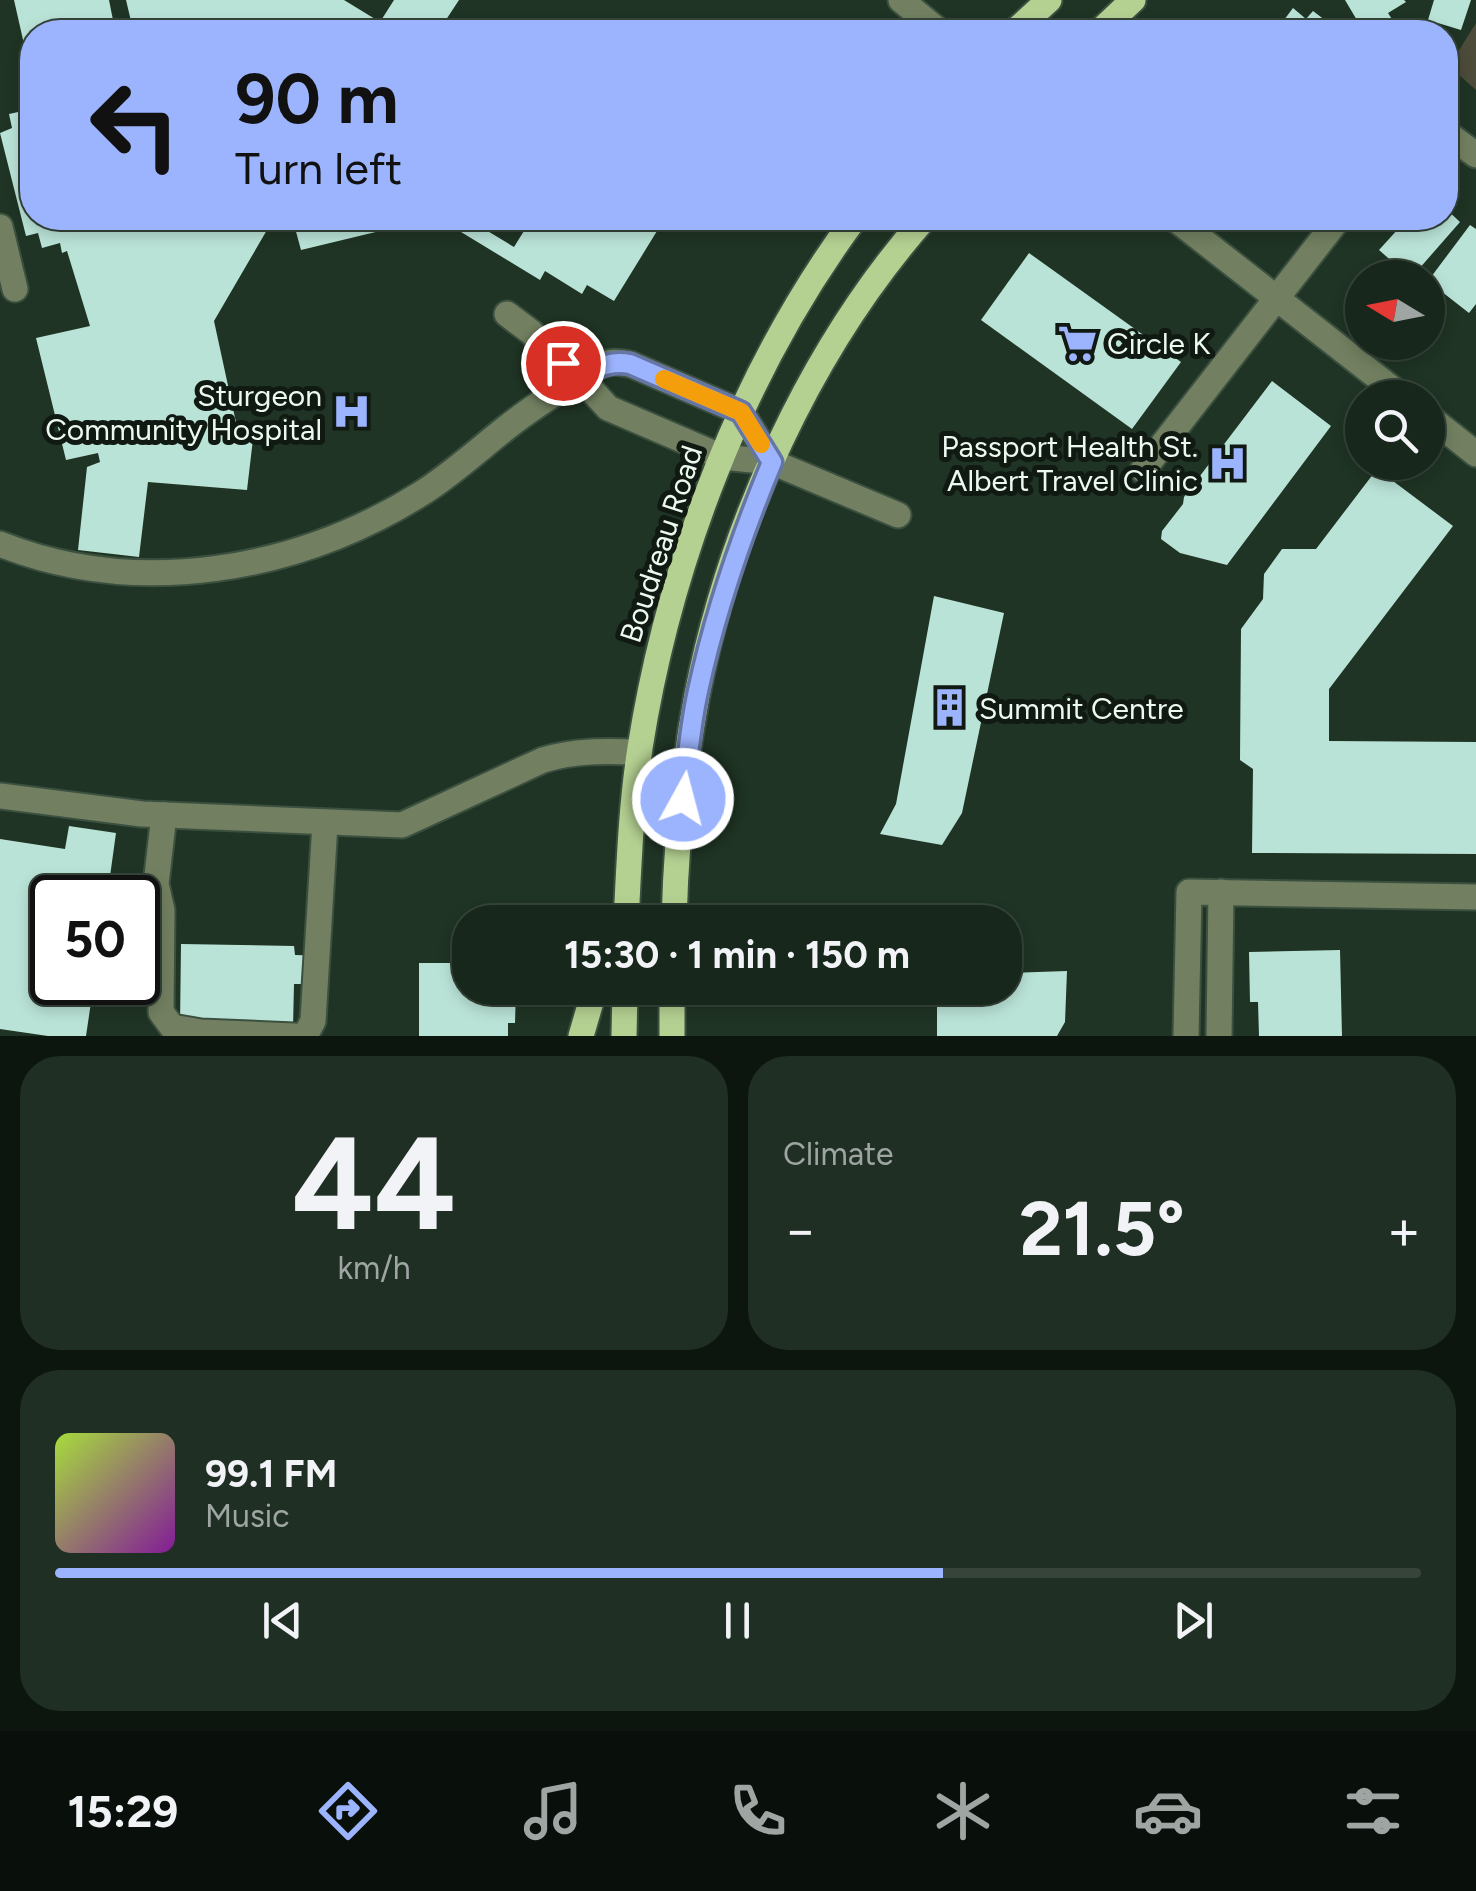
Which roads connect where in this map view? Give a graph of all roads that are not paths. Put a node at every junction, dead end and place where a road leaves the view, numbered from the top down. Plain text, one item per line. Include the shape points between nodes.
1 (901, 0) edge
2 (1049, 0) edge
3 (1132, 0) edge
4 (925, 20) edge
5 (1027, 20) edge
6 (1111, 20) edge
7 (0, 227) edge
8 (846, 230) edge
9 (914, 230) edge
10 (1189, 230) edge
11 (1329, 230) edge
12 (15, 289) dead end
13 (1277, 298) junction
14 (507, 314) dead end
15 (579, 376) junction
16 (1381, 380) edge
17 (741, 412) junction
18 (1445, 429) edge
19 (1476, 454) edge
20 (722, 458) junction
21 (772, 462) junction
22 (1143, 470) dead end
23 (898, 515) dead end
24 (0, 544) edge
25 (640, 752) junction
26 (0, 796) edge
27 (164, 815) junction
28 (325, 823) junction
29 (1221, 892) junction
30 (1476, 897) edge
31 (627, 905) edge
32 (675, 905) edge
33 (590, 1005) edge
34 (624, 1005) edge
35 (672, 1005) edge
36 (676, 1005) edge
37 (294, 1036) edge
38 (305, 1036) edge
39 (582, 1036) edge
40 (624, 1036) edge
41 (672, 1036) edge
42 (689, 1036) edge
43 (1186, 1036) edge
44 (1219, 1036) edge

1 - 4 street
2 - 5 main road
3 - 6 main road
7 - 12 street
8 - 17 main road, Boudreau Road via 768,355
9 - 21 main road via 859,303
10 - 13 street
11 - 13 street
13 - 16 street
13 - 22 street
14 - 15 street
15 - 17 street via 606,363 630,364
15 - 20 street via 608,408
15 - 24 street via 394,509 272,558 193,572 132,572 40,558
17 - 20 main road, Boudreau Road
17 - 21 street
18 - 19 street
20 - 21 street
20 - 25 main road, Boudreau Road via 659,650
21 - 23 street
21 - 32 main road via 728,578 697,695
25 - 28 street via 543,760 402,825
25 - 31 main road, Boudreau Road
26 - 27 street
27 - 28 street
27 - 37 street via 156,884 161,1012 172,1026 201,1032
28 - 38 street via 313,1020
29 - 30 street
29 - 43 street via 1189,892
29 - 44 street
33 - 39 main road
34 - 40 main road
35 - 41 main road
36 - 42 main road

